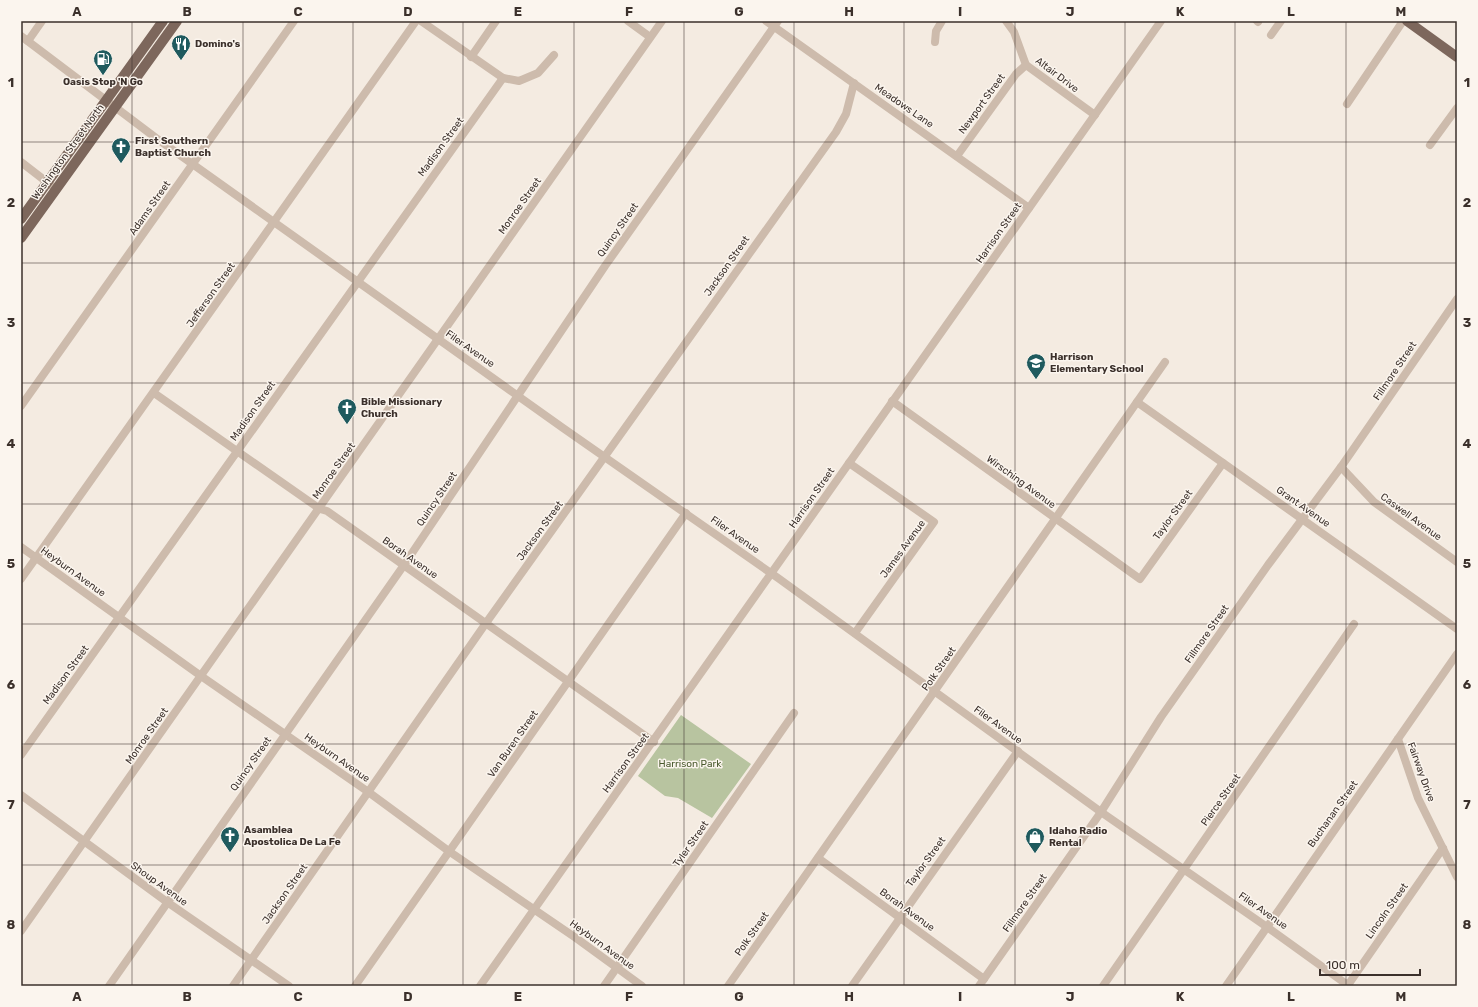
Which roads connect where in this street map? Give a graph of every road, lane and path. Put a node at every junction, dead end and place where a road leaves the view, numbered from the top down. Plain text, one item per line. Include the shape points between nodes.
1 (42, 21) edge
2 (163, 21) edge
3 (177, 21) edge
4 (294, 21) edge
5 (416, 21) edge
6 (421, 21) edge
7 (496, 21) edge
8 (628, 21) edge
9 (662, 21) edge
10 (766, 21) edge
11 (942, 21) edge
12 (1006, 21) edge
13 (1161, 21) edge
14 (1281, 21) edge
15 (1403, 21) edge
16 (1407, 21) edge
17 (776, 24) edge
18 (1271, 35) dead end
19 (650, 37) junction
20 (24, 38) edge
21 (935, 42) dead end
22 (554, 55) dead end
23 (471, 57) junction
24 (1457, 58) edge
25 (1026, 65) junction
26 (503, 78) junction
27 (854, 83) junction
28 (109, 104) junction
29 (1347, 104) dead end
30 (1457, 108) edge
31 (1095, 115) junction
32 (1430, 145) dead end
33 (957, 156) junction
34 (21, 162) edge
35 (193, 164) junction
36 (48, 182) junction
37 (56, 189) junction
38 (1029, 208) junction
39 (21, 219) edge
40 (274, 223) junction
41 (21, 238) edge
42 (358, 281) junction
43 (1457, 299) edge
44 (439, 339) junction
45 (1165, 362) dead end
46 (154, 393) junction
47 (519, 395) junction
48 (892, 401) junction
49 (1137, 402) junction
50 (21, 406) edge
51 (237, 452) junction
52 (605, 457) junction
53 (849, 463) junction
54 (1223, 463) junction
55 (1341, 467) junction
56 (320, 509) junction
57 (686, 513) junction
58 (1303, 519) junction
59 (1056, 520) junction
60 (21, 547) edge
61 (36, 558) junction
62 (1457, 562) edge
63 (404, 565) junction
64 (771, 573) junction
65 (21, 579) edge
66 (1140, 579) joint
67 (120, 618) junction
68 (486, 623) junction
69 (1354, 624) dead end
70 (1457, 629) edge
71 (855, 633) junction
72 (1457, 654) edge
73 (201, 676) junction
74 (569, 681) junction
75 (936, 692) junction
76 (794, 713) dead end
77 (285, 734) junction
78 (1398, 739) junction
79 (654, 742) junction
80 (1018, 751) junction
81 (21, 755) edge
82 (367, 791) junction
83 (21, 795) edge
84 (1102, 812) junction
85 (85, 842) junction
86 (1443, 848) junction
87 (450, 852) junction
88 (818, 858) junction
89 (1185, 869) junction
90 (1457, 877) edge
91 (167, 902) junction
92 (534, 909) junction
93 (900, 917) junction
94 (1267, 927) junction
95 (21, 931) edge
96 (251, 960) junction
97 (617, 969) junction
98 (984, 979) junction
99 (109, 986) edge
100 (233, 986) edge
101 (289, 986) edge
102 (355, 986) edge
103 (480, 986) edge
104 (604, 986) edge
105 (642, 986) edge
106 (728, 986) edge
107 (852, 986) edge
108 (979, 986) edge
109 (1103, 986) edge
110 (1226, 986) edge
111 (1348, 986) edge

1 - 20 street
2 - 28 main road, Washington Street North
3 - 28 main road, Washington Street North
4 - 35 street, Adams Street
5 - 40 street, Jefferson Street
6 - 23 street
7 - 23 street
8 - 19 street
9 - 19 street, Monroe Street
10 - 17 street, Meadows Lane
11 - 21 street via 936,31
12 - 25 street, Altair Drive via 1014,32
13 - 31 street, Harrison Street
14 - 18 street
15 - 29 street
16 - 24 main road
17 - 27 street, Meadows Lane
17 - 47 street, Quincy Street via 605,266
19 - 44 street, Monroe Street
20 - 28 street, Filer Avenue
22 - 26 street via 538,73 519,81
23 - 26 street
25 - 31 street, Altair Drive
25 - 33 street, Newport Street via 1016,74
26 - 42 street, Madison Street
27 - 33 street, Meadows Lane
27 - 52 street, Jackson Street via 846,114 836,132
28 - 35 street, Filer Avenue
28 - 36 main road, Washington Street North
28 - 37 main road, Washington Street North
30 - 32 street
31 - 38 street, Harrison Street
33 - 38 street, Meadows Lane
34 - 36 street
35 - 40 street, Filer Avenue
35 - 50 street, Adams Street
36 - 37 street
36 - 39 main road, Washington Street North
37 - 41 main road, Washington Street North
38 - 48 street, Harrison Street
40 - 42 street, Filer Avenue
40 - 46 street, Jefferson Street
42 - 44 street, Filer Avenue
42 - 51 street, Madison Street
43 - 55 street, Fillmore Street
44 - 47 street, Filer Avenue
44 - 56 street, Monroe Street
45 - 49 street, Polk Street
46 - 51 street, Borah Avenue
46 - 61 street, Jefferson Street
47 - 52 street, Filer Avenue
47 - 63 street, Quincy Street
48 - 53 street, Harrison Street
48 - 59 street, Wirsching Avenue
49 - 54 street, Grant Avenue
49 - 59 street, Polk Street
51 - 56 street, Borah Avenue
51 - 67 street, Madison Street
52 - 57 street, Filer Avenue
52 - 68 street, Jackson Street
53 - 64 street, Harrison Street
53 - 71 street, James Avenue via 934,522
54 - 58 street, Grant Avenue
54 - 66 street, Taylor Street
55 - 58 street, Fillmore Street
55 - 62 street, Caswell Avenue via 1374,502
56 - 63 street, Borah Avenue
56 - 73 street, Monroe Street
57 - 64 street, Filer Avenue
57 - 74 street, Van Buren Street
58 - 70 street, Grant Avenue
58 - 84 street, Fillmore Street via 1166,710
59 - 66 street, Wirsching Avenue
59 - 75 street, Polk Street
60 - 61 street, Heyburn Avenue
61 - 65 street, Jefferson Street
61 - 67 street, Heyburn Avenue
63 - 68 street, Borah Avenue
63 - 77 street, Quincy Street
64 - 71 street, Filer Avenue
64 - 79 street, Harrison Street
67 - 73 street, Heyburn Avenue
67 - 81 street, Madison Street
68 - 74 street, Borah Avenue
68 - 82 street, Jackson Street
69 - 89 street, Pierce Street
71 - 75 street, Filer Avenue
72 - 78 street, Buchanan Street
73 - 77 street, Heyburn Avenue
73 - 85 street, Monroe Street
74 - 79 street, Borah Avenue
74 - 87 street, Van Buren Street
75 - 80 street, Filer Avenue
75 - 88 street, Polk Street
76 - 97 street, Tyler Street
77 - 82 street, Heyburn Avenue
77 - 91 street, Quincy Street
78 - 86 street, Fairway Drive via 1418,798
78 - 94 street, Buchanan Street
79 - 92 street, Harrison Street
80 - 84 street, Filer Avenue
80 - 93 street, Taylor Street
82 - 87 street, Heyburn Avenue
82 - 96 street, Jackson Street
83 - 85 street, Shoup Avenue
84 - 89 street, Filer Avenue
84 - 98 street, Fillmore Street
85 - 91 street, Shoup Avenue
85 - 95 street, Monroe Street
86 - 90 street, Fairway Drive
86 - 111 street, Lincoln Street
87 - 92 street, Heyburn Avenue
87 - 102 street, Van Buren Street
88 - 93 street, Borah Avenue
88 - 106 street, Polk Street
89 - 94 street, Filer Avenue
89 - 109 street, Pierce Street
91 - 96 street, Shoup Avenue
91 - 99 street, Quincy Street
92 - 97 street, Heyburn Avenue
92 - 103 street, Harrison Street
93 - 98 street, Borah Avenue
93 - 107 street, Taylor Street
94 - 110 street, Buchanan Street
94 - 111 street, Filer Avenue
96 - 100 street, Jackson Street
96 - 101 street, Shoup Avenue
97 - 104 street, Tyler Street
97 - 105 street, Heyburn Avenue
98 - 108 street, Fillmore Street

